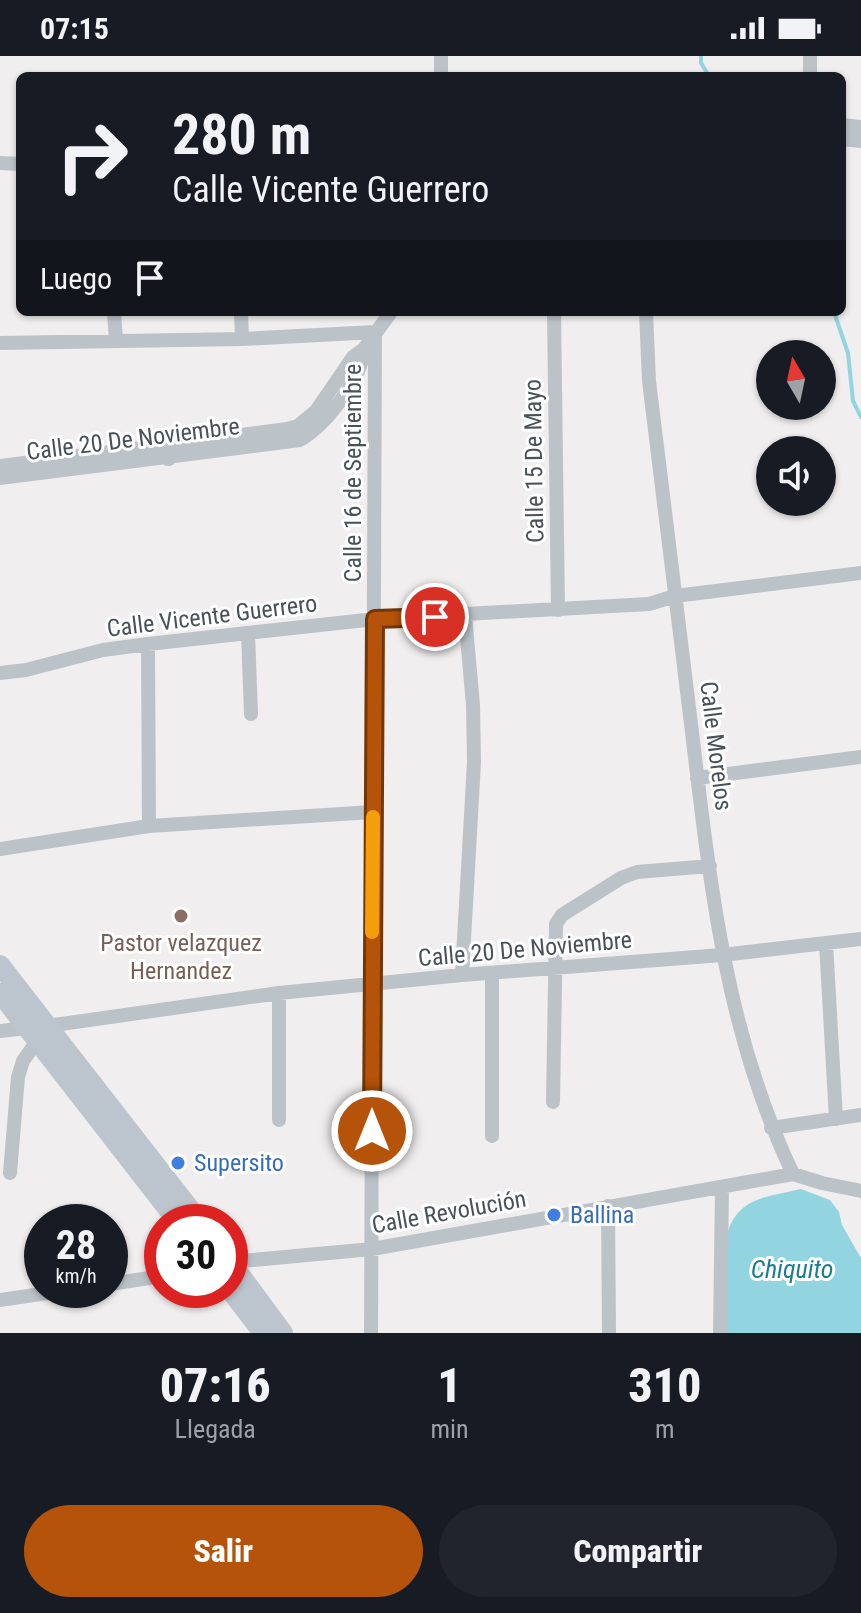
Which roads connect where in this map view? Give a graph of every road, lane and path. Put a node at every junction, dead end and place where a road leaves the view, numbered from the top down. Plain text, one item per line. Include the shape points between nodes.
1 (114, 316) edge
2 (241, 316) edge
3 (388, 316) edge
4 (554, 316) edge
5 (646, 316) edge
6 (375, 332) junction
7 (242, 339) junction
8 (116, 340) junction
9 (0, 343) edge
10 (167, 451) junction
11 (0, 466) edge
12 (0, 478) edge
13 (861, 573) edge
14 (675, 596) junction
15 (558, 610) junction
16 (465, 615) junction
17 (375, 619) junction
18 (248, 633) junction
19 (148, 644) junction
20 (0, 673) edge
21 (251, 714) dead end
22 (861, 757) edge
23 (697, 778) junction
24 (373, 812) junction
25 (149, 826) junction
26 (0, 849) edge
27 (710, 866) junction
28 (861, 939) edge
29 (826, 943) junction
30 (722, 955) junction
31 (0, 965) edge
32 (556, 968) junction
33 (492, 973) junction
34 (462, 975) junction
35 (372, 985) junction
36 (0, 993) edge
37 (279, 993) junction
38 (0, 1031) edge
39 (37, 1031) junction
40 (553, 1102) dead end
41 (861, 1115) edge
42 (836, 1119) junction
43 (279, 1120) dead end
44 (771, 1128) junction
45 (492, 1136) dead end
46 (130, 1145) junction
47 (10, 1173) dead end
48 (793, 1174) junction
49 (722, 1187) junction
50 (861, 1191) edge
51 (167, 1204) edge
52 (184, 1204) edge
53 (608, 1206) junction
54 (372, 1249) junction
55 (248, 1260) edge
56 (248, 1285) edge
57 (24, 1296) edge
58 (0, 1300) edge
59 (244, 1308) edge
60 (263, 1333) edge
61 (283, 1333) edge
62 (371, 1333) edge
63 (609, 1333) edge
64 (720, 1333) edge

1 - 8 street
2 - 7 street
3 - 6 street, Calle 20 De Noviembre
4 - 15 street, Calle 15 De Mayo
5 - 14 street, Calle Morelos
6 - 7 street
6 - 10 street, Calle 20 De Noviembre via 316,411 298,426
6 - 17 street, Calle 16 de Septiembre
7 - 8 street
8 - 9 street
10 - 11 street, Calle 20 De Noviembre
10 - 12 street, Calle 20 De Noviembre
13 - 14 street, Calle Vicente Guerrero
14 - 15 street, Calle Vicente Guerrero via 649,604
14 - 23 street, Calle Morelos
15 - 16 street, Calle Vicente Guerrero
16 - 17 street, Calle Vicente Guerrero
16 - 34 street via 474,762
17 - 18 street, Calle Vicente Guerrero
17 - 24 street, Calle 16 de Septiembre
18 - 19 street, Calle Vicente Guerrero
18 - 21 street
19 - 20 street, Calle Vicente Guerrero
19 - 25 street
22 - 23 street
23 - 27 street, Calle Morelos
24 - 25 street
24 - 35 street, Calle 16 de Septiembre
25 - 26 street
27 - 30 street, Calle Morelos
27 - 32 street via 637,872 562,915 556,924
28 - 29 street, Calle 20 De Noviembre
29 - 30 street, Calle 20 De Noviembre
29 - 42 street
30 - 32 street, Calle 20 De Noviembre
30 - 44 street, Calle Morelos
31 - 39 main road
32 - 33 street, Calle 20 De Noviembre
32 - 40 street
33 - 34 street, Calle 20 De Noviembre
33 - 45 street
34 - 35 street, Calle 20 De Noviembre
35 - 37 street, Calle 20 De Noviembre
35 - 54 street, Calle 16 de Septiembre
36 - 39 main road
37 - 39 street, Calle 20 De Noviembre
37 - 43 street
38 - 39 street, Calle 20 De Noviembre
39 - 46 main road
39 - 47 street via 18,1077
41 - 42 street
42 - 44 street
44 - 48 street, Calle Morelos
46 - 51 main road
46 - 52 main road
48 - 49 street, Calle Revolución
48 - 50 street, Calle Revolución
49 - 53 street, Calle Revolución
49 - 64 street
53 - 54 street, Calle Revolución
53 - 63 street
54 - 55 street, Calle Revolución
54 - 62 street, Calle 16 de Septiembre
56 - 61 main road
57 - 58 street
59 - 60 main road

